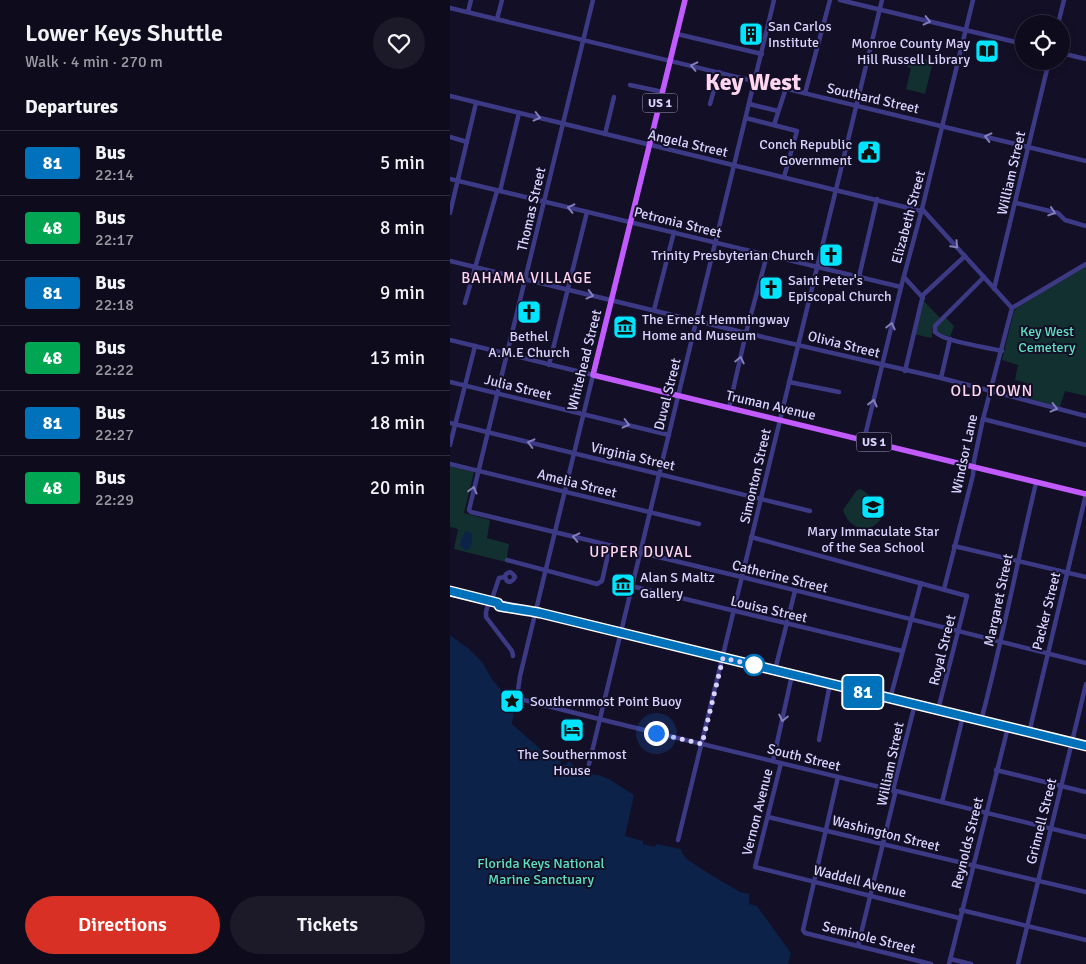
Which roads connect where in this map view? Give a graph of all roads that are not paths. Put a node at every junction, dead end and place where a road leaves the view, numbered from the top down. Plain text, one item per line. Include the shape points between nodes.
1 (471, 0) edge
2 (502, 0) edge
3 (593, 0) edge
4 (685, 0) edge
5 (774, 0) edge
6 (830, 0) edge
7 (840, 0) edge
8 (882, 0) edge
9 (973, 0) edge
10 (1064, 0) edge
11 (450, 8) edge
12 (880, 10) junction
13 (468, 12) junction
14 (1060, 15) edge
15 (497, 19) junction
16 (965, 30) junction
17 (677, 34) junction
18 (583, 40) junction
19 (1015, 42) edge
20 (762, 54) junction
21 (1070, 55) edge
22 (1086, 59) edge
23 (671, 60) junction
24 (1047, 70) edge
25 (719, 72) junction
26 (755, 81) junction
27 (630, 85) dead end
28 (786, 88) junction
29 (663, 92) junction
30 (805, 93) junction
31 (450, 96) edge
32 (614, 97) dead end
33 (476, 102) junction
34 (710, 104) dead end
35 (750, 104) junction
36 (857, 106) junction
37 (778, 111) junction
38 (519, 113) junction
39 (746, 118) junction
40 (563, 124) junction
41 (774, 125) junction
42 (942, 125) junction
43 (605, 134) junction
44 (450, 137) edge
45 (467, 142) junction
46 (649, 146) junction
47 (1028, 147) junction
48 (1086, 161) edge
49 (734, 166) junction
50 (784, 177) junction
51 (450, 179) edge
52 (458, 181) junction
53 (835, 189) junction
54 (499, 191) junction
55 (877, 200) junction
56 (544, 202) junction
57 (1016, 203) junction
58 (921, 210) junction
59 (587, 212) junction
60 (450, 213) edge
61 (631, 222) junction
62 (1086, 226) edge
63 (674, 232) junction
64 (715, 243) junction
65 (766, 255) junction
66 (965, 256) junction
67 (450, 261) edge
68 (1086, 264) edge
69 (474, 267) junction
70 (816, 267) junction
71 (904, 276) junction
72 (859, 277) junction
73 (984, 277) junction
74 (526, 279) junction
75 (901, 287) junction
76 (569, 289) junction
77 (994, 289) junction
78 (923, 298) junction
79 (611, 300) junction
80 (465, 303) dead end
81 (1012, 308) junction
82 (654, 310) junction
83 (696, 321) junction
84 (746, 333) junction
85 (950, 339) junction
86 (450, 340) edge
87 (798, 344) junction
88 (475, 346) junction
89 (1002, 351) junction
90 (508, 354) junction
91 (549, 365) junction
92 (882, 366) junction
93 (905, 371) junction
94 (593, 375) junction
95 (941, 378) junction
96 (450, 382) edge
97 (789, 382) junction
98 (466, 386) junction
99 (839, 392) dead end
100 (990, 392) junction
101 (498, 394) junction
102 (678, 395) junction
103 (729, 408) junction
104 (583, 414) junction
105 (1086, 416) edge
106 (983, 419) junction
107 (780, 420) junction
108 (452, 424) edge
109 (488, 432) junction
110 (668, 435) junction
111 (864, 440) junction
112 (450, 445) edge
113 (1086, 445) edge
114 (573, 453) junction
115 (450, 464) edge
116 (973, 468) junction
117 (478, 471) junction
118 (659, 474) junction
119 (1036, 483) junction
120 (564, 492) junction
121 (1086, 494) edge
122 (762, 499) junction
123 (469, 510) joint
124 (810, 511) dead end
125 (649, 513) junction
126 (699, 524) dead end
127 (555, 532) junction
128 (751, 537) junction
129 (610, 546) junction
130 (954, 546) junction
131 (640, 553) junction
132 (507, 560) dead end
133 (1017, 562) junction
134 (545, 570) junction
135 (1068, 573) junction
136 (505, 577) dead end
137 (1086, 577) edge
138 (742, 578) junction
139 (921, 583) junction
140 (631, 586) junction
141 (944, 589) junction
142 (450, 591) edge
143 (795, 591) junction
144 (490, 602) junction
145 (535, 612) junction
146 (734, 612) junction
147 (910, 620) junction
148 (787, 625) junction
149 (958, 631) junction
150 (621, 632) junction
151 (1002, 642) junction
152 (902, 651) junction
153 (1047, 653) junction
154 (513, 656) dead end
155 (723, 658) junction
156 (1086, 663) edge
157 (775, 670) junction
158 (792, 675) junction
159 (830, 684) junction
160 (1086, 684) edge
161 (517, 697) joint
162 (890, 698) junction
163 (915, 704) junction
164 (938, 710) junction
165 (963, 716) junction
166 (600, 719) junction
167 (981, 721) junction
168 (1008, 727) junction
169 (1029, 732) junction
170 (819, 740) dead end
171 (1072, 743) junction
172 (702, 744) junction
173 (1086, 746) edge
174 (773, 761) junction
175 (781, 763) junction
176 (589, 764) dead end
177 (996, 770) junction
178 (838, 777) junction
179 (1062, 786) junction
180 (893, 790) junction
181 (1086, 792) edge
182 (942, 802) junction
183 (986, 813) junction
184 (768, 817) junction
185 (1051, 829) junction
186 (826, 830) junction
187 (1086, 837) edge
188 (678, 840) dead end
189 (884, 844) junction
190 (973, 865) junction
191 (755, 866) joint
192 (813, 881) junction
193 (1038, 881) junction
194 (1086, 892) edge
195 (871, 896) junction
196 (961, 910) junction
197 (959, 918) junction
198 (1028, 926) junction
199 (1086, 940) edge
200 (858, 946) junction
201 (949, 962) edge
202 (931, 964) edge
203 (971, 964) edge
204 (1018, 964) edge

1 - 13 street
2 - 15 street
3 - 18 street, Thomas Street
4 - 17 main road, Whitehead Street / US 1
5 - 20 street, Duval Street
6 - 30 street
7 - 12 street
8 - 12 street, Simonton Street
9 - 16 street, Elizabeth Street
10 - 14 street
11 - 13 street, Southard Street
12 -> 16 street
12 - 36 street, Simonton Street
13 - 15 street, Southard Street
15 - 18 street, Southard Street
16 - 19 street
16 - 42 street, Elizabeth Street
17 - 20 street
17 - 23 main road, Whitehead Street / US 1
18 - 23 street, Southard Street
18 - 40 street, Thomas Street
20 - 26 street, Duval Street
21 - 22 street
25 -> 23 street, Southard Street
23 - 29 main road, Whitehead Street / US 1
24 - 47 street, William Street
25 - 26 street, Southard Street
25 - 34 street
26 - 28 street, Southard Street
26 - 35 street, Duval Street
27 - 29 street
28 - 30 street, Southard Street
28 - 37 street
29 - 46 main road, Whitehead Street / US 1
30 - 36 street, Southard Street
31 - 33 street, Angela Street
32 - 43 street
33 - 38 street, Angela Street
33 - 45 street
35 - 37 street
35 - 39 street, Duval Street
36 - 42 street, Southard Street
36 - 53 street, Simonton Street
37 - 41 street
38 -> 40 street, Angela Street
38 - 54 street
39 - 41 street
39 - 49 street, Duval Street
40 - 43 street, Angela Street
40 - 56 street, Thomas Street
41 - 50 street via 797,130
47 -> 42 street, Southard Street
42 - 58 street, Elizabeth Street
43 - 46 street, Angela Street
44 - 45 street
45 - 52 street
46 - 49 street, Angela Street
46 - 61 main road, Whitehead Street / US 1
47 - 48 street, Southard Street
47 - 57 street, William Street
49 - 50 street, Angela Street
49 - 64 street, Duval Street
50 - 53 street, Angela Street
51 - 52 street, Petronia Street
52 - 54 street, Petronia Street
52 - 60 street
53 - 55 street, Angela Street
53 - 70 street, Simonton Street
54 - 56 street, Petronia Street
54 - 69 street
55 - 58 street, Angela Street
55 - 72 street
59 -> 56 street, Petronia Street
56 - 74 street, Thomas Street
57 -> 62 street via 1058,213 1065,220
57 - 77 street, William Street
58 -> 66 street
58 - 71 street, Elizabeth Street
59 - 61 street, Petronia Street
59 - 76 street
61 - 63 street, Petronia Street
61 - 79 main road, Whitehead Street / US 1
63 - 64 street, Petronia Street
63 - 82 street
64 - 65 street, Petronia Street
64 - 83 street, Duval Street
65 - 70 street, Petronia Street
65 - 84 street
66 - 73 street
66 - 78 street
67 - 69 street, Olivia Street
68 - 81 street
69 - 74 street, Olivia Street
69 - 80 street
70 - 72 street, Petronia Street
70 - 87 street, Simonton Street
71 - 75 street, Elizabeth Street
71 - 78 street
72 - 75 street, Petronia Street
73 - 77 street
73 - 85 street via 935,326 938,335
74 - 76 street, Olivia Street
74 - 90 street, Thomas Street
92 -> 75 street, Elizabeth Street
76 -> 79 street, Olivia Street
76 - 91 street
77 - 81 street
78 - 93 street
79 - 82 street, Olivia Street
79 - 94 main road, Whitehead Street / US 1
81 - 89 street, Windsor Lane
82 - 83 street, Olivia Street
83 - 84 street, Olivia Street
83 - 102 street, Duval Street
84 - 87 street, Olivia Street
103 -> 84 street
85 - 89 street
85 - 95 street
86 - 88 street, Truman Avenue
87 - 92 street, Olivia Street
87 - 97 street, Simonton Street
88 - 90 street, Truman Avenue
88 - 98 street
89 - 100 street, Windsor Lane
90 - 91 street, Truman Avenue
90 - 101 street, Thomas Street
91 - 94 street, Truman Avenue
92 - 93 street, Olivia Street
111 -> 92 street, Elizabeth Street
93 - 95 street, Olivia Street
94 - 102 main road, Truman Avenue / US 1
94 - 104 street, Whitehead Street
95 - 100 street, Olivia Street
96 - 98 street, Julia Street
97 - 99 street
97 - 107 street, Simonton Street
98 - 101 street, Julia Street
98 - 108 street
100 -> 105 street, Olivia Street
100 - 106 street, Windsor Lane
101 - 104 street, Julia Street
101 - 109 street, Thomas Street
102 - 103 main road, Truman Avenue / US 1
102 - 110 street, Duval Street
103 - 107 main road, Truman Avenue / US 1
104 -> 110 street, Julia Street
104 - 114 street, Whitehead Street
106 - 113 street
106 - 116 street, Windsor Lane
107 - 111 main road, Truman Avenue / US 1
107 - 122 street, Simonton Street
108 - 109 street, Virginia Street
108 - 112 street
114 -> 109 street, Virginia Street
109 - 117 street, Thomas Street
110 - 118 street, Duval Street
111 - 116 main road, Truman Avenue / US 1
114 - 118 street, Virginia Street
114 - 120 street, Whitehead Street
115 - 117 street, Amelia Street
116 - 119 main road, Truman Avenue / US 1
116 - 130 street, Windsor Lane
117 - 120 street, Amelia Street
123 -> 117 street, Thomas Street
118 - 122 street, Virginia Street
118 - 125 street, Duval Street
119 - 121 main road, Truman Avenue / US 1
119 - 133 street, Margaret Street
120 - 125 street, Amelia Street
120 - 127 street, Whitehead Street
121 - 135 street, Packer Street
122 - 124 street, Virginia Street
122 - 128 street, Simonton Street
123 - 127 street, Catherine Street
125 - 126 street, Amelia Street
125 - 131 street, Duval Street
129 -> 127 street, Catherine Street
127 - 134 street, Whitehead Street
128 - 138 street, Simonton Street
128 - 139 street
129 - 131 street, Catherine Street
129 - 134 street via 598,584
130 - 133 street
130 - 141 street, Windsor Lane
131 - 138 street, Catherine Street
131 - 140 street, Duval Street
132 - 134 street
133 - 135 street
133 - 151 street, Margaret Street
134 - 145 street, Whitehead Street
135 - 137 street
135 - 153 street, Packer Street
136 - 144 street via 497,580
138 - 143 street, Catherine Street
138 - 146 street, Simonton Street
139 - 141 street
139 - 147 street
140 - 146 street, Louisa Street
140 - 150 street, Duval Street
141 - 149 street, Royal Street via 967,596
142 - 144 street
143 - 147 street, Catherine Street
143 - 148 street
144 - 145 street
144 - 154 street via 486,617
145 - 150 street
145 - 161 street, Whitehead Street
146 - 148 street, Louisa Street
146 - 155 street, Simonton Street
147 - 149 street, Catherine Street
147 - 152 street
148 - 152 street, Louisa Street
148 - 157 street
149 - 151 street, Catherine Street
149 - 164 street, Royal Street
150 - 155 street
150 - 166 street, Duval Street
151 - 153 street, Catherine Street
151 - 167 street, Margaret Street
152 - 162 street
153 - 156 street, Catherine Street
153 - 169 street, Packer Street
155 - 157 street
155 - 172 street, Simonton Street
157 - 158 street
158 - 159 street
158 -> 174 street
159 - 162 street
159 - 170 street
160 - 171 street, Grinnell Street
161 - 166 street, South Street
162 - 163 street
163 - 164 street
163 - 180 street, William Street
164 - 165 street
165 - 167 street
165 - 182 street
166 - 172 street, South Street
166 - 176 street, Duval Street
167 - 168 street
168 - 169 street
168 - 177 street, Reynolds Street
169 - 171 street
171 - 173 street
171 - 179 street, Grinnell Street
172 - 174 street, South Street
172 - 188 street, Simonton Street
174 - 175 street, South Street
175 - 178 street, South Street
175 - 184 street, Vernon Avenue
177 - 179 street
177 - 183 street, Reynolds Street
178 - 180 street, South Street
178 - 186 street
179 - 181 street
179 - 185 street, Grinnell Street
180 - 182 street, South Street
180 - 189 street, William Street via 895,794
182 - 183 street, South Street
183 - 185 street, South Street
183 - 190 street, Reynolds Street
184 - 186 street, Washington Street
184 - 191 street, Vernon Avenue
185 - 187 street, South Street
185 - 193 street, Grinnell Street
186 - 189 street, Washington Street
186 - 192 street
189 - 190 street, Washington Street
189 - 195 street, William Street
190 - 193 street, Washington Street
190 - 196 street, Reynolds Street
191 - 192 street, Waddell Avenue
192 - 195 street, Waddell Avenue
192 - 200 street, Seminole Street via 802,930
193 - 194 street, Washington Street
193 - 198 street, Grinnell Street
195 - 197 street, Waddell Avenue
195 - 200 street, William Street
196 - 197 street, Reynolds Street
196 - 198 street
197 - 201 street, Reynolds Street
198 - 199 street
198 - 204 street, Grinnell Street
200 - 202 street, Seminole Street
201 - 203 street

